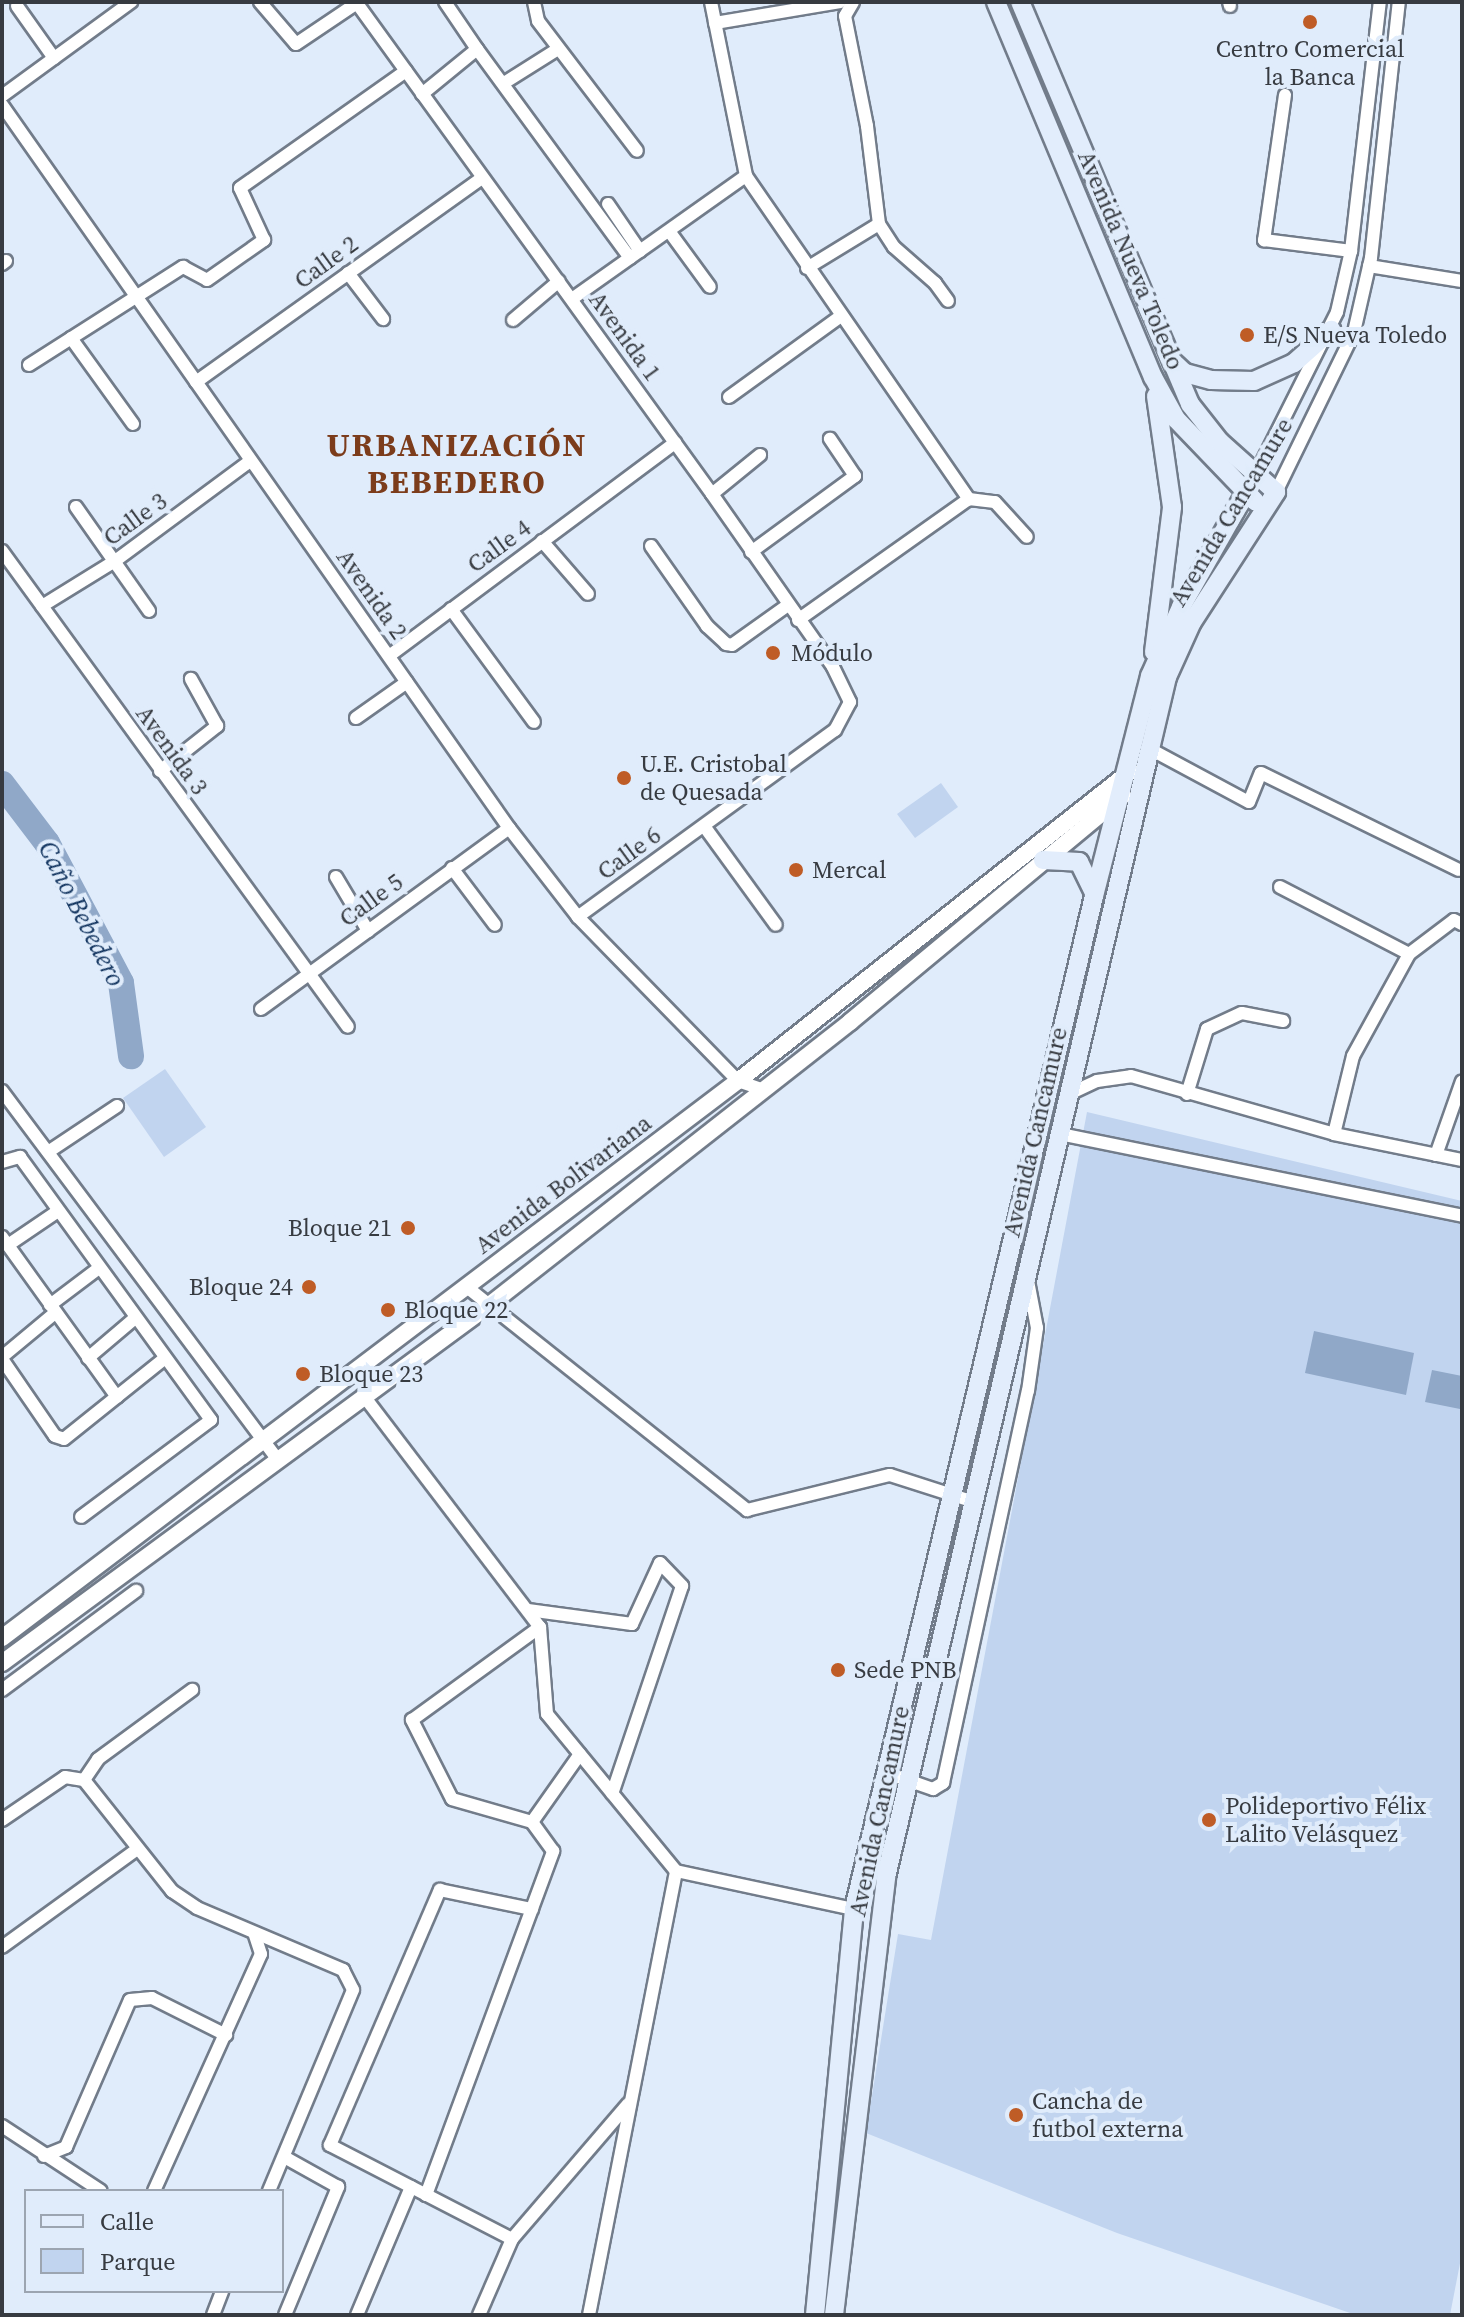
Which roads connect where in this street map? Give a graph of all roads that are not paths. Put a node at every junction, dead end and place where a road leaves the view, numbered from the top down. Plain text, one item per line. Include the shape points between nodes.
1 (131, 2) edge
2 (260, 2) edge
3 (445, 2) edge
4 (534, 2) edge
5 (711, 2) edge
6 (840, 2) edge
7 (853, 2) edge
8 (996, 2) edge
9 (1020, 2) edge
10 (1380, 2) edge
11 (1399, 2) edge
12 (356, 3) edge
13 (17, 6) dead end
14 (715, 23) junction
15 (477, 49) junction
16 (558, 49) junction
17 (54, 58) junction
18 (406, 71) junction
19 (504, 83) junction
20 (422, 94) junction
21 (1285, 95) dead end
22 (2, 96) edge
23 (2, 105) edge
24 (637, 151) dead end
25 (746, 176) junction
26 (482, 178) junction
27 (608, 204) dead end
28 (879, 224) junction
29 (669, 231) junction
30 (1351, 251) junction
31 (635, 255) junction
32 (1369, 266) junction
33 (807, 268) junction
34 (348, 273) junction
35 (559, 281) junction
36 (1462, 281) edge
37 (710, 287) dead end
38 (137, 297) junction
39 (572, 299) junction
40 (948, 301) dead end
41 (841, 316) junction
42 (383, 319) dead end
43 (513, 320) dead end
44 (1331, 330) junction
45 (71, 338) junction
46 (1168, 358) junction
47 (29, 365) dead end
48 (1153, 377) junction
49 (196, 382) junction
50 (729, 397) dead end
51 (133, 424) dead end
52 (830, 439) dead end
53 (675, 443) junction
54 (760, 455) dead end
55 (250, 461) junction
56 (1255, 476) junction
57 (1276, 492) junction
58 (712, 494) junction
59 (1247, 494) junction
60 (969, 499) junction
61 (76, 507) dead end
62 (1264, 509) junction
63 (1027, 537) dead end
64 (542, 541) junction
65 (651, 546) dead end
66 (2, 551) edge
67 (751, 552) junction
68 (115, 561) junction
69 (588, 594) dead end
70 (788, 605) junction
71 (42, 606) junction
72 (451, 609) junction
73 (149, 611) dead end
74 (798, 620) junction
75 (389, 656) junction
76 (1150, 676) junction
77 (191, 679) dead end
78 (407, 682) junction
79 (850, 702) joint
80 (356, 718) dead end
81 (534, 722) dead end
82 (1148, 754) junction
83 (160, 771) junction
84 (1123, 776) junction
85 (1142, 779) junction
86 (1118, 799) junction
87 (704, 826) junction
88 (509, 828) junction
89 (1043, 860) junction
90 (452, 868) junction
91 (1459, 870) dead end
92 (336, 877) dead end
93 (1280, 887) dead end
94 (1094, 896) junction
95 (578, 917) junction
96 (1462, 924) edge
97 (495, 925) dead end
98 (776, 925) dead end
99 (368, 931) junction
100 (1409, 954) junction
101 (306, 974) junction
102 (261, 1009) dead end
103 (1283, 1021) dead end
104 (348, 1027) dead end
105 (738, 1081) junction
106 (1462, 1081) edge
107 (764, 1090) junction
108 (2, 1091) edge
109 (1069, 1094) junction
110 (1187, 1094) junction
111 (117, 1106) dead end
112 (739, 1109) junction
113 (1060, 1134) junction
114 (1334, 1134) junction
115 (48, 1152) junction
116 (1436, 1155) junction
117 (1462, 1160) edge
118 (2, 1162) edge
119 (55, 1213) junction
120 (1462, 1216) edge
121 (1017, 1220) junction
122 (1038, 1227) junction
123 (5, 1241) edge
124 (99, 1268) junction
125 (1027, 1275) junction
126 (468, 1288) junction
127 (488, 1306) junction
128 (52, 1309) junction
129 (134, 1319) junction
130 (2, 1358) edge
131 (88, 1358) junction
132 (164, 1359) junction
133 (363, 1395) junction
134 (117, 1397) junction
135 (264, 1441) junction
136 (277, 1459) junction
137 (952, 1494) junction
138 (974, 1502) junction
139 (81, 1517) dead end
140 (136, 1591) dead end
141 (528, 1610) junction
142 (540, 1627) junction
143 (2, 1638) edge
144 (2, 1663) edge
145 (2, 1690) edge
146 (192, 1690) dead end
147 (580, 1754) junction
148 (887, 1773) junction
149 (84, 1780) junction
150 (909, 1780) junction
151 (612, 1794) junction
152 (2, 1820) edge
153 (532, 1822) junction
154 (136, 1850) junction
155 (676, 1871) junction
156 (532, 1909) junction
157 (854, 1909) junction
158 (254, 1933) junction
159 (282, 1944) junction
160 (2, 1947) edge
161 (261, 1954) junction
162 (844, 2012) junction
163 (867, 2016) junction
164 (226, 2035) junction
165 (631, 2101) junction
166 (2, 2126) edge
167 (44, 2156) junction
168 (286, 2158) junction
169 (411, 2187) junction
170 (98, 2189) edge
171 (156, 2189) edge
172 (270, 2189) edge
173 (426, 2195) junction
174 (512, 2239) junction
175 (221, 2293) edge
176 (213, 2315) edge
177 (285, 2315) edge
178 (357, 2315) edge
179 (479, 2315) edge
180 (589, 2315) edge
181 (815, 2315) edge
182 (834, 2315) edge

1 - 17 street
2 - 12 street via 296,44
3 - 15 street
4 - 16 street via 538,21
5 - 14 street
6 - 14 street
7 - 28 street via 845,16
8 - 48 main road, Avenida Nueva Toledo
9 - 46 main road, Avenida Nueva Toledo
10 - 30 street, Avenida Cancamure
11 - 32 street, Avenida Cancamure
12 - 18 street, Avenida 1
13 - 17 street
14 - 25 street
15 - 19 street
15 - 20 street
16 - 19 street
16 - 24 street
17 - 22 street
18 - 20 street, Avenida 1
18 - 38 street via 240,188 264,240 207,280 183,267
19 - 31 street
20 - 26 street, Avenida 1
21 - 30 street via 1264,240
23 - 38 street, Avenida 2
25 - 29 street
25 - 33 street
26 - 34 street, Calle 2
26 - 35 street, Avenida 1
27 - 31 street
28 - 33 street
28 - 40 street via 894,247
29 - 31 street
29 - 37 street
30 - 44 street, Avenida Cancamure
31 - 39 street
32 - 36 street
32 - 57 street, Avenida Cancamure via 1354,332
33 - 41 street
34 - 42 street
34 - 49 street, Calle 2
35 - 39 street, Avenida 1
35 - 43 street
38 - 45 street
38 - 49 street, Avenida 2
39 - 53 street, Avenida 1
41 - 50 street
41 - 60 street
44 - 46 main road via 1294,363 1254,381 1211,380 1185,373
44 - 56 street, Avenida Cancamure
45 - 47 street
45 - 51 street
46 - 56 main road, Avenida Nueva Toledo via 1190,404
48 - 59 main road, Avenida Nueva Toledo via 1176,419
48 - 76 main road via 1172,507
49 - 55 street, Avenida 2
52 - 67 street via 855,476
53 - 58 street, Avenida 1
53 - 64 street, Calle 4
54 - 58 street
55 - 68 street, Calle 3
55 - 75 street, Avenida 2
56 - 57 main road, Avenida Nueva Toledo
56 - 59 main road, Avenida Cancamure
57 - 62 main road, Avenida Cancamure
58 - 67 street, Avenida 1
59 - 62 main road, Avenida Nueva Toledo
59 - 76 main road, Avenida Cancamure via 1181,607
60 - 63 street via 995,502
60 - 74 street
61 - 68 street
62 - 82 main road, Avenida Cancamure via 1192,622 1167,677
64 - 69 street
64 - 72 street, Calle 4
65 - 70 street via 707,626 726,644 732,645
66 - 71 street, Avenida 3
67 - 70 street, Avenida 1
68 - 71 street, Calle 3
68 - 73 street
70 - 74 street, Avenida 1
71 - 83 street, Avenida 3
72 - 75 street, Calle 4
72 - 81 street
74 - 79 street, Avenida 1 via 833,667
75 - 78 street, Avenida 2
76 - 84 main road, Avenida Cancamure
77 - 83 street via 217,726
78 - 80 street
78 - 88 street, Avenida 2
79 - 87 street, Calle 6 via 835,730
82 - 84 street, Avenida Bolivariana
82 - 85 main road, Avenida Cancamure
82 - 91 street via 1249,802 1261,773
83 - 101 street, Avenida 3
84 - 86 main road, Avenida Cancamure
84 - 105 street, Avenida Bolivariana
85 - 86 street, Avenida Bolivariana
85 - 109 main road, Avenida Cancamure
86 - 89 street, Avenida Bolivariana
86 - 94 main road, Avenida Cancamure
87 - 95 street, Calle 6
87 - 98 street
88 - 90 street, Calle 5
88 - 95 street, Avenida 2
89 - 94 main road via 1079,862 1087,869
89 - 107 street, Avenida Bolivariana
90 - 97 street
90 - 99 street, Calle 5
92 - 99 street
93 - 100 street
94 - 121 main road, Avenida Cancamure
95 - 105 street, Avenida 2
96 - 100 street via 1454,920
99 - 101 street, Calle 5
100 - 114 street via 1353,1056
101 - 102 street, Calle 5
101 - 104 street, Avenida 3
103 - 110 street via 1242,1013 1207,1029
105 - 107 street
105 - 112 street
105 - 126 street, Avenida Bolivariana
106 - 116 street
107 - 112 street, Avenida Bolivariana
108 - 115 street
109 - 110 street via 1097,1081 1131,1076
109 - 113 main road, Avenida Cancamure
110 - 114 street
111 - 115 street
112 - 127 street, Avenida Bolivariana
113 - 120 street
113 - 122 main road, Avenida Cancamure
114 - 116 street
115 - 135 street
116 - 117 street
118 - 119 street via 20,1157
119 - 123 street
119 - 124 street
121 - 122 street
121 - 137 main road, Avenida Cancamure
122 - 125 main road, Avenida Cancamure
123 - 128 street
124 - 128 street
124 - 129 street
125 - 138 main road, Avenida Cancamure
125 - 150 street via 1037,1328 1028,1391 943,1783 933,1789
126 - 127 street
126 - 135 street, Avenida Bolivariana
127 - 133 street, Avenida Bolivariana
127 - 137 street via 747,1510 890,1475
128 - 130 street
128 - 131 street
129 - 131 street
129 - 132 street
130 - 134 street via 55,1436 64,1439
131 - 134 street
132 - 134 street
132 - 139 street via 208,1416 209,1426
133 - 136 street, Avenida Bolivariana
133 - 141 street
135 - 136 street
135 - 143 street, Avenida Bolivariana
136 - 144 street, Avenida Bolivariana
137 - 138 street
137 - 148 main road, Avenida Cancamure
138 - 150 main road, Avenida Cancamure
140 - 145 street
141 - 142 street
141 - 151 street via 632,1624 660,1563 682,1586
142 - 147 street via 547,1714
142 - 153 street via 412,1720 452,1799
146 - 149 street via 98,1759
147 - 151 street
147 - 153 street
148 - 150 street
148 - 157 main road, Avenida Cancamure
149 - 152 street via 65,1777
149 - 154 street
150 - 163 main road, Avenida Cancamure via 886,1877
151 - 155 street
153 - 156 street via 553,1851
154 - 158 street via 172,1891
154 - 160 street
155 - 157 street
155 - 165 street
156 - 169 street via 440,1890 330,2145
156 - 173 street
157 - 162 main road, Avenida Cancamure
158 - 159 street
158 - 161 street
159 - 161 street
159 - 168 street via 343,1970 353,1990
161 - 164 street
162 - 163 street
162 - 181 main road, Avenida Cancamure
163 - 182 main road, Avenida Cancamure
164 - 167 street via 152,1998 130,2000 66,2147
164 - 171 street
165 - 174 street
165 - 180 street
166 - 167 street
167 - 170 street
168 - 172 street
168 - 177 street via 338,2187
169 - 173 street
169 - 178 street
173 - 174 street
174 - 179 street
175 - 176 street

